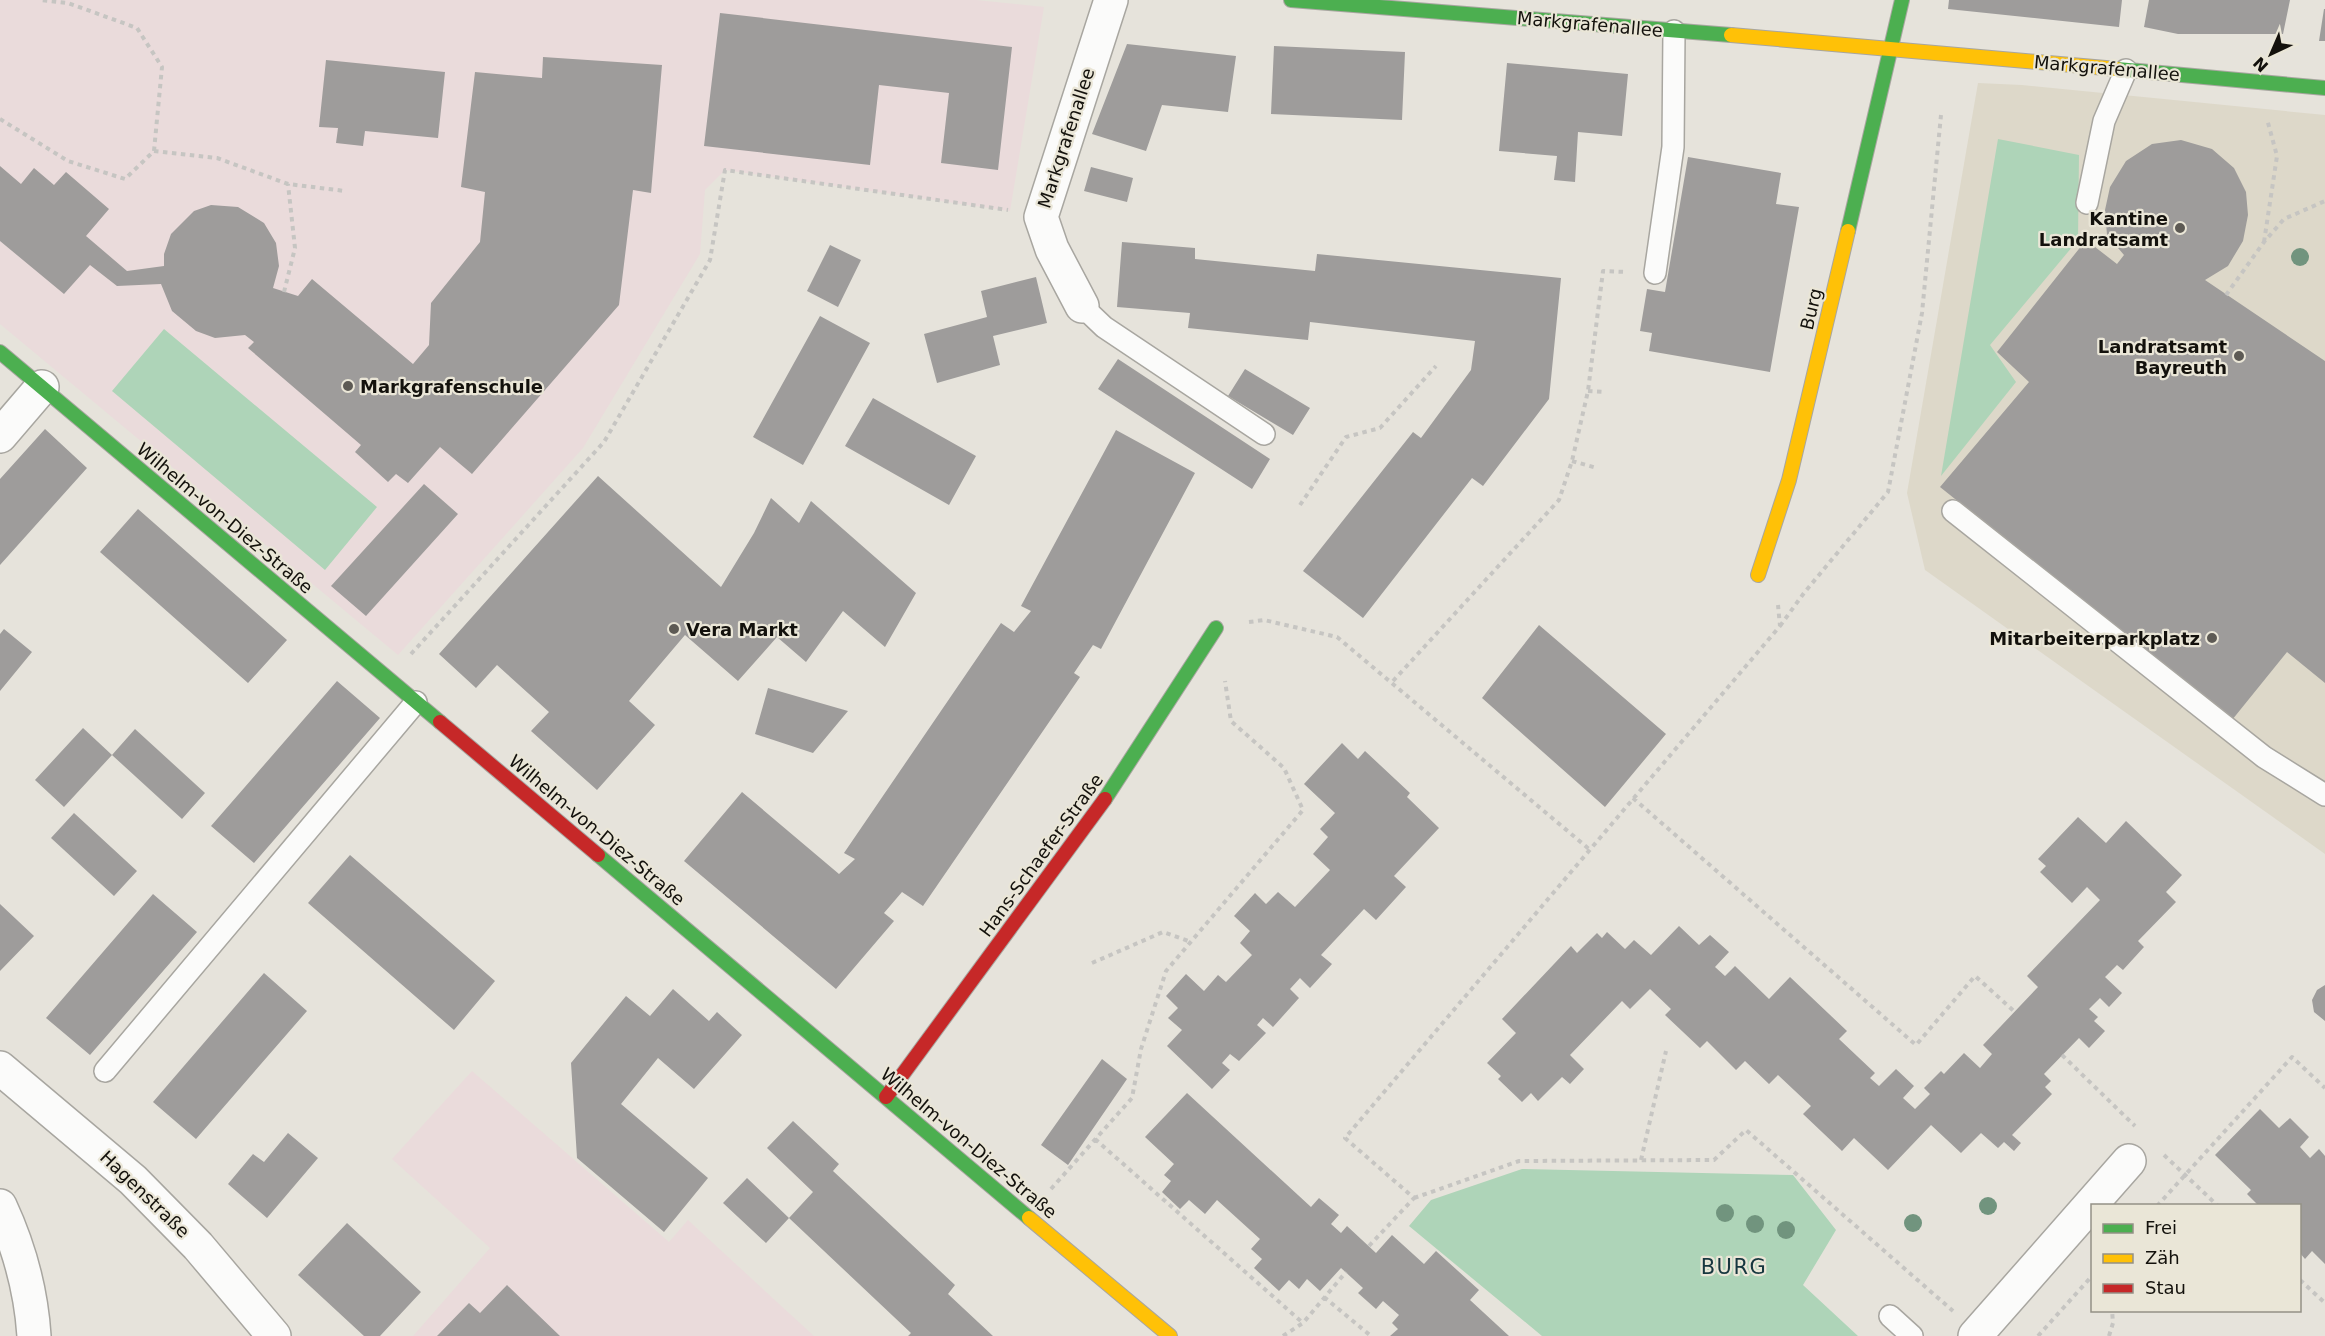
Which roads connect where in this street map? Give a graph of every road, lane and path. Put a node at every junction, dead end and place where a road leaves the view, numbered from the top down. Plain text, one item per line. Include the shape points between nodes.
1 (40, 0) edge
2 (1111, 0) edge
3 (1291, 0) edge
4 (1902, 0) edge
5 (1674, 31) junction
6 (1890, 48) junction
7 (2126, 70) junction
8 (2251, 81) junction
9 (2325, 88) edge
10 (1941, 115) dead end
11 (0, 119) edge
12 (154, 151) junction
13 (288, 184) junction
14 (345, 191) dead end
15 (2325, 201) edge
16 (2087, 203) dead end
17 (1041, 217) junction
18 (2264, 242) junction
19 (1655, 273) joint
20 (284, 292) dead end
21 (2226, 295) dead end
22 (1082, 306) joint
23 (0, 352) edge
24 (1436, 366) dead end
25 (42, 387) junction
26 (1588, 391) junction
27 (1604, 392) dead end
28 (1264, 434) dead end
29 (0, 436) edge
30 (1572, 461) junction
31 (1597, 468) dead end
32 (1300, 505) dead end
33 (1953, 511) dead end
34 (1758, 575) dead end
35 (1777, 598) dead end
36 (1780, 626) junction
37 (1216, 627) junction
38 (388, 678) junction
39 (1393, 681) junction
40 (416, 702) junction
41 (2325, 795) edge
42 (1632, 798) junction
43 (1589, 849) junction
44 (1191, 942) junction
45 (1092, 963) dead end
46 (2015, 1012) dead end
47 (1666, 1051) dead end
48 (2062, 1055) dead end
49 (0, 1068) edge
50 (105, 1071) dead end
51 (2325, 1088) edge
52 (886, 1096) junction
53 (1095, 1139) junction
54 (2140, 1151) junction
55 (1641, 1160) junction
56 (2185, 1175) junction
57 (1414, 1198) junction
58 (2093, 1204) edge
59 (2159, 1204) edge
60 (2216, 1204) edge
61 (0, 1206) edge
62 (2091, 1206) edge
63 (1025, 1214) junction
64 (1370, 1246) dead end
65 (1346, 1272) dead end
66 (2091, 1277) edge
67 (2301, 1281) edge
68 (1324, 1297) junction
69 (2325, 1303) edge
70 (2112, 1312) edge
71 (1890, 1316) dead end
72 (1303, 1323) junction
73 (1156, 1332) edge
74 (1977, 1335) edge
75 (34, 1336) edge
76 (274, 1336) edge
77 (1284, 1336) edge
78 (1371, 1336) edge
79 (1912, 1336) edge
80 (2038, 1336) edge
81 (2109, 1336) edge

1 - 12 path via 68,3 137,28 162,67
2 - 17 street, Markgrafenallee
3 - 5 street, Markgrafenallee
4 - 6 street
5 - 6 street, Markgrafenallee
5 - 19 lane via 1673,147
6 - 7 street, Markgrafenallee
6 - 34 street, Burg via 1789,480
7 - 8 street, Markgrafenallee
7 - 16 lane via 2104,121
8 - 9 street, Markgrafenallee
8 - 18 path via 2277,156
10 - 36 path via 1922,312 1888,492
11 - 12 path via 68,161 125,179
12 - 13 path via 217,158
13 - 14 path
13 - 20 path via 295,248
15 - 18 path via 2284,219
17 - 22 street, Markgrafenallee via 1052,249
17 - 38 path via 725,170 710,260 604,442
18 - 21 path
19 - 26 path via 1603,271
22 - 28 lane via 1104,327
23 - 25 street, Wilhelm-von-Diez-Straße
24 - 32 path via 1380,428 1346,437
25 - 29 street
25 - 38 street, Wilhelm-von-Diez-Straße
26 - 27 path
26 - 30 path
30 - 31 path
30 - 39 path via 1559,500
33 - 41 lane via 2264,757
35 - 36 path
36 - 42 path
37 - 39 path via 1264,620 1337,637
37 - 44 path via 1231,721 1284,768 1304,810
37 - 52 street, Hans-Schaefer-Straße via 1089,824
38 - 40 street, Wilhelm-von-Diez-Straße
39 - 43 path
40 - 50 lane
40 - 52 street, Wilhelm-von-Diez-Straße
42 - 43 path
42 - 46 path via 1916,1045 1975,976
43 - 57 path via 1345,1138
44 - 45 path via 1164,932
44 - 53 path via 1166,971 1141,1049 1132,1098
47 - 55 path
48 - 54 path
49 - 76 street, Hagenstraße via 133,1180 198,1246
51 - 56 path via 2292,1057
52 - 63 street, Wilhelm-von-Diez-Straße
53 - 63 path via 1065,1176
53 - 72 path
54 - 56 path
54 - 58 street
55 - 57 path via 1519,1161
55 - 74 path via 1714,1160 1746,1130
56 - 59 path
56 - 60 path
57 - 64 path
61 - 75 street via 24,1265
62 - 74 street
63 - 73 street, Wilhelm-von-Diez-Straße
65 - 68 path
66 - 80 path
67 - 69 path
68 - 72 path
68 - 78 path
70 - 81 path
71 - 79 lane
72 - 77 path

